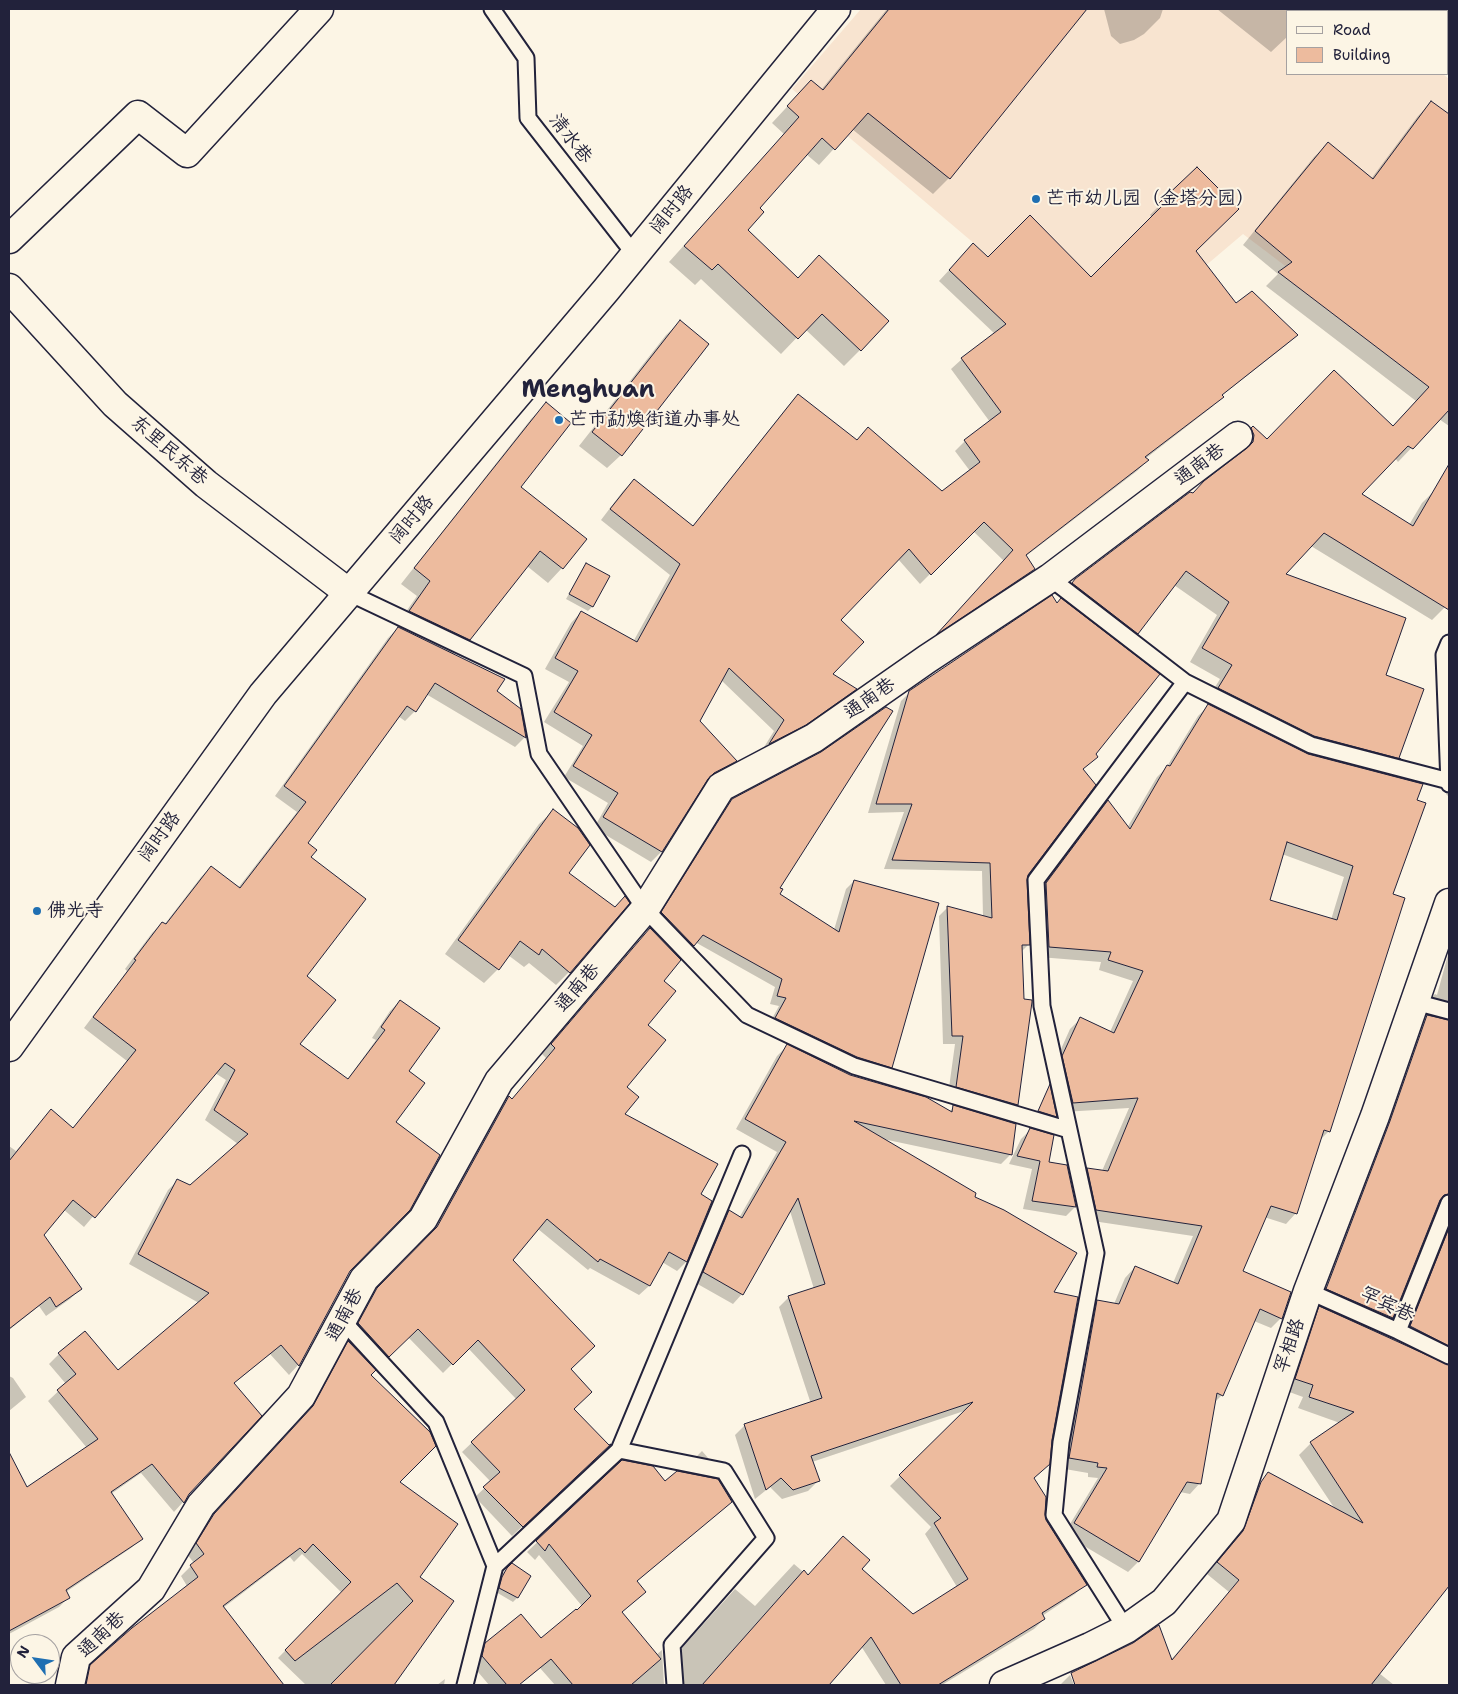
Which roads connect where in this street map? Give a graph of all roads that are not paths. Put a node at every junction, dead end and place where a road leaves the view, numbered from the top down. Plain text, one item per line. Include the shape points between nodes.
1 (319, 9) edge
2 (492, 9) edge
3 (836, 9) edge
4 (9, 239) edge
5 (635, 255) junction
6 (9, 288) edge
7 (1238, 436) dead end
8 (1050, 578) junction
9 (349, 593) junction
10 (1449, 643) edge
11 (1185, 682) junction
12 (1449, 782) edge
13 (1449, 903) edge
14 (645, 910) junction
15 (1415, 1002) junction
16 (1449, 1011) edge
17 (9, 1047) edge
18 (1069, 1130) junction
19 (742, 1154) dead end
20 (1449, 1203) edge
21 (1308, 1291) junction
22 (342, 1320) junction
23 (1398, 1331) junction
24 (1449, 1356) edge
25 (619, 1450) junction
26 (495, 1566) junction
27 (1126, 1629) junction
28 (70, 1685) edge
29 (465, 1685) edge
30 (675, 1685) edge
31 (1004, 1685) edge

1 - 4 street via 187,153 138,115
2 - 5 lane, 清水巷 via 526,58 528,118
3 - 5 street, 阔时路
5 - 9 street, 阔时路
6 - 9 street, 东里民东巷 via 115,404 206,484
7 - 8 street, 通南巷
8 - 11 lane
8 - 14 street, 通南巷 via 814,738 721,786
9 - 14 lane via 524,676 539,754
9 - 17 street, 阔时路 via 263,694
10 - 12 lane via 1444,655
11 - 12 lane via 1311,745
11 - 18 lane via 1036,880 1042,1006
13 - 15 street, 罕相路
14 - 18 lane via 746,1016 854,1066
14 - 22 street, 通南巷 via 499,1081 423,1219 364,1279
15 - 16 lane
15 - 21 street, 罕相路
18 - 27 lane via 1096,1253 1061,1442 1054,1515
19 - 25 lane
20 - 23 lane
21 - 23 lane, 罕宾巷
21 - 27 street, 罕相路 via 1231,1521 1164,1602
22 - 26 lane via 436,1422
22 - 28 street, 通南巷 via 301,1396 201,1505 151,1588 76,1657
23 - 24 lane, 罕宾巷
25 - 26 lane
25 - 30 lane via 724,1471 766,1538 672,1645
26 - 29 lane
27 - 31 street, 罕相路

